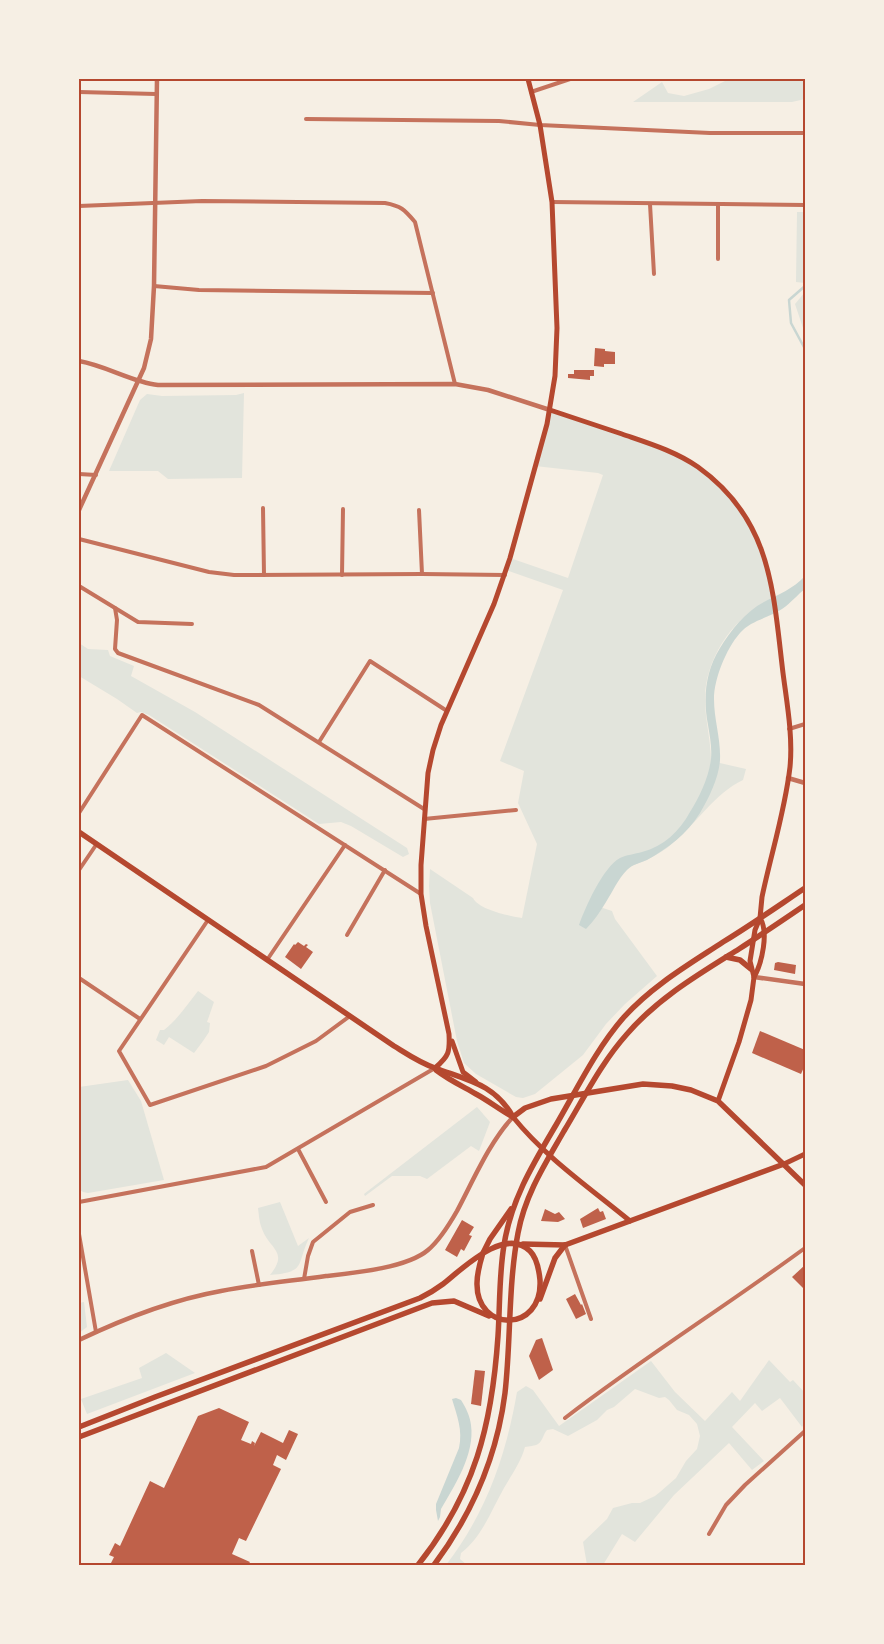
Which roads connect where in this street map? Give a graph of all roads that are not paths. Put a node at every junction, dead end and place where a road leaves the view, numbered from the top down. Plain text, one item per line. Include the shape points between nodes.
1 (156, 79) edge
2 (528, 79) edge
3 (570, 79) edge
4 (79, 92) edge
5 (532, 92) junction
6 (156, 94) junction
7 (306, 119) dead end
8 (540, 125) junction
9 (805, 133) edge
10 (155, 202) junction
11 (552, 202) junction
12 (650, 204) junction
13 (718, 204) junction
14 (805, 205) edge
15 (79, 206) edge
16 (718, 259) dead end
17 (654, 274) dead end
18 (154, 286) junction
19 (433, 293) junction
20 (79, 361) edge
21 (138, 380) junction
22 (455, 384) junction
23 (550, 410) junction
24 (79, 474) edge
25 (96, 475) junction
26 (263, 508) dead end
27 (79, 510) edge
28 (343, 510) dead end
29 (419, 510) dead end
30 (79, 539) edge
31 (422, 574) junction
32 (264, 575) junction
33 (342, 575) junction
34 (505, 575) junction
35 (79, 586) edge
36 (115, 608) junction
37 (192, 624) dead end
38 (447, 711) junction
39 (805, 724) edge
40 (789, 729) junction
41 (319, 742) junction
42 (788, 778) junction
43 (805, 783) edge
44 (424, 809) junction
45 (516, 810) dead end
46 (79, 814) edge
47 (424, 819) junction
48 (79, 832) edge
49 (96, 845) junction
50 (345, 845) junction
51 (79, 870) edge
52 (385, 870) junction
53 (805, 888) edge
54 (421, 894) junction
55 (805, 905) edge
56 (760, 918) junction
57 (208, 920) junction
58 (764, 933) junction
59 (346, 935) dead end
60 (753, 940) junction
61 (726, 957) junction
62 (267, 960) junction
63 (751, 969) junction
64 (754, 977) junction
65 (79, 978) edge
66 (805, 984) edge
67 (350, 1016) junction
68 (140, 1019) junction
69 (449, 1034) junction
70 (435, 1068) junction
71 (482, 1085) junction
72 (718, 1101) junction
73 (513, 1117) junction
74 (298, 1149) junction
75 (805, 1154) edge
76 (784, 1164) junction
77 (805, 1186) edge
78 (79, 1202) edge
79 (326, 1202) dead end
80 (373, 1204) dead end
81 (514, 1206) junction
82 (630, 1221) junction
83 (79, 1234) edge
84 (504, 1244) junction
85 (516, 1244) junction
86 (565, 1245) junction
87 (805, 1248) edge
88 (252, 1251) dead end
89 (483, 1253) junction
90 (304, 1279) junction
91 (260, 1285) junction
92 (533, 1309) junction
93 (498, 1319) junction
94 (591, 1319) dead end
95 (510, 1320) junction
96 (96, 1332) junction
97 (79, 1340) edge
98 (565, 1418) dead end
99 (79, 1427) edge
100 (805, 1431) edge
101 (79, 1437) edge
102 (709, 1534) dead end
103 (418, 1565) edge
104 (434, 1565) edge

1 - 6 street
2 - 5 main road
3 - 5 street
4 - 6 street
5 - 8 main road
6 - 10 street
7 - 8 street via 499,121
8 - 9 street via 710,133
8 - 11 main road
10 - 15 street
10 - 18 street
10 - 19 street via 398,205 415,222
11 - 12 street
11 - 23 main road via 557,328
12 - 13 street
12 - 17 street
13 - 14 street
13 - 16 street
18 - 19 street via 199,290
18 - 21 street via 151,339
19 - 22 street
20 - 21 street
21 - 22 street via 158,385
21 - 25 street
22 - 23 street via 488,390
23 - 34 main road
23 - 40 main road via 663,448 708,475 730,496 752,527 765,557 777,621
24 - 25 street
25 - 27 street
26 - 32 street
28 - 33 street
29 - 31 street
30 - 32 street via 217,573
31 - 33 street
31 - 34 street
32 - 33 street
34 - 38 main road
35 - 36 street
36 - 37 street via 142,623
36 - 41 street via 115,649 118,653 259,704
38 - 41 street via 370,661
38 - 44 main road via 430,761
39 - 40 street
40 - 42 main road
41 - 44 street
42 - 43 street
42 - 56 main road
44 - 47 main road
45 - 47 street
46 - 50 street via 142,715
47 - 54 main road
48 - 49 main road
49 - 51 street
49 - 57 main road
50 - 52 street
50 - 62 street
52 - 54 street
52 - 59 street
53 - 56 main road
54 - 69 main road
55 - 58 main road
56 - 58 main road
56 - 60 main road
56 - 81 main road via 680,970 639,1002 610,1035 532,1165
57 - 62 main road
57 - 68 street
58 - 60 main road
58 - 64 main road via 760,964
60 - 61 main road
60 - 63 main road
61 - 63 main road via 740,960
61 - 85 main road via 674,991 646,1014 618,1045 540,1173 524,1208
62 - 67 main road
63 - 64 main road
64 - 66 street
64 - 72 main road via 744,1027
65 - 68 street
67 - 68 street via 310,1045 266,1066 150,1105 119,1051
67 - 70 main road via 398,1049
69 - 70 main road via 448,1054
69 - 71 main road via 464,1072
70 - 71 main road
70 - 73 main road
70 - 74 street
71 - 73 main road via 501,1099
72 - 73 main road via 691,1090 643,1084 551,1099 525,1108
72 - 76 main road
73 - 82 main road via 551,1156
73 - 90 street via 500,1132 446,1229 427,1251 392,1265
74 - 78 street via 258,1170
74 - 79 street
75 - 76 main road
76 - 77 main road
76 - 82 main road
80 - 90 street via 350,1212 313,1242
81 - 84 main road
81 - 89 main road
82 - 86 main road
83 - 96 street
84 - 85 main road
84 - 89 main road
84 - 93 main road
85 - 86 main road
85 - 92 main road via 532,1253 538,1268 540,1288
85 - 95 main road
86 - 92 main road via 555,1258 542,1295
86 - 94 street
87 - 98 street
88 - 91 street
89 - 93 main road via 477,1278 478,1297 487,1312
89 - 99 main road via 420,1298
90 - 91 street
91 - 96 street via 169,1303
92 - 95 main road via 525,1316
93 - 95 main road
93 - 101 main road via 454,1301 432,1303
93 - 103 main road via 491,1402 479,1454 458,1505
95 - 104 main road via 504,1398 491,1457 464,1520
96 - 97 street
100 - 102 street via 726,1505

